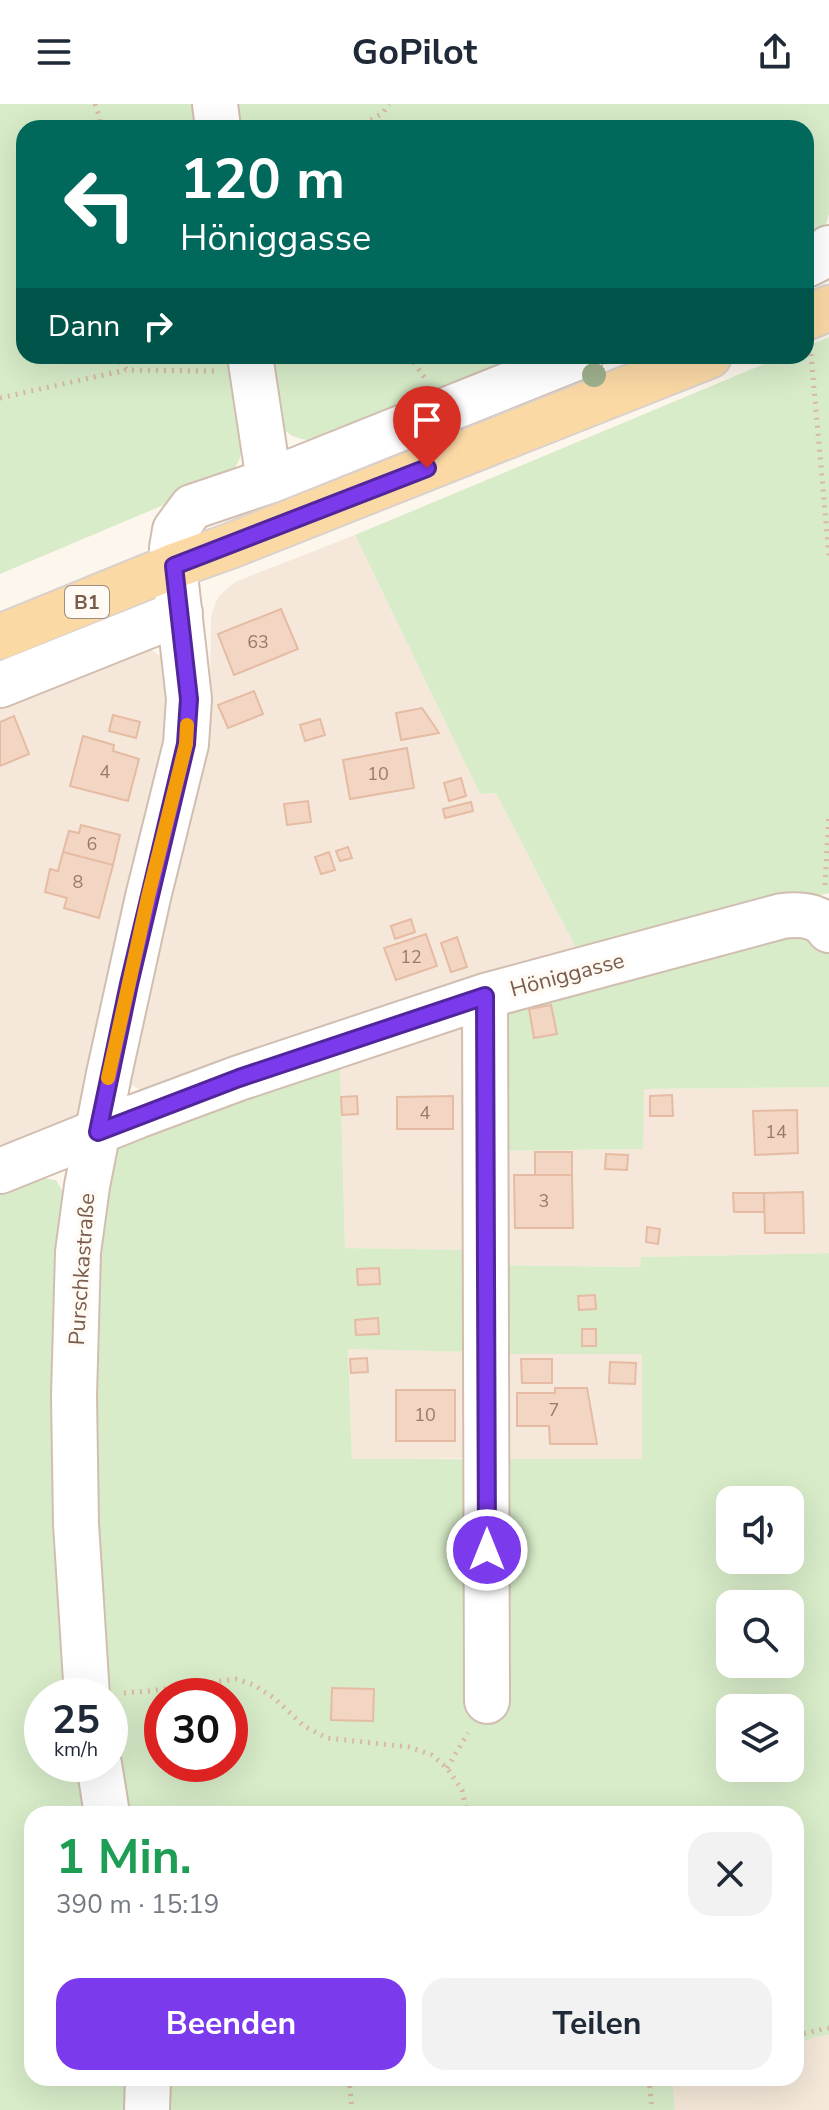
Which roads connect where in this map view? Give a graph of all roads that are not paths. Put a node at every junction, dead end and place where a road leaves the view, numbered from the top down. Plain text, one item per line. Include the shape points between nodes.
1 (829, 248) edge
2 (814, 261) edge
3 (561, 364) edge
4 (689, 364) edge
5 (252, 374) edge
6 (269, 481) junction
7 (174, 566) junction
8 (180, 613) junction
9 (0, 637) edge
10 (0, 685) edge
11 (826, 926) edge
12 (485, 996) junction
13 (98, 1132) junction
14 (0, 1171) edge
15 (86, 1678) edge
16 (487, 1701) dead end
17 (102, 1782) edge
18 (106, 1806) edge
19 (148, 2086) edge
20 (147, 2110) edge

1 - 2 street
3 - 6 street
4 - 7 main road, B1
5 - 6 street
6 - 7 street, Purschkastraße via 192,507 175,530
7 - 8 street, Purschkastraße
7 - 9 main road, B1
8 - 10 street
8 - 13 street, Purschkastraße via 189,699 186,744
11 - 12 street, Höniggasse via 801,914 782,916
12 - 13 street, Höniggasse via 239,1078
12 - 16 street
13 - 14 street, Höniggasse
13 - 15 street, Purschkastraße via 78,1252 74,1396
17 - 18 street
19 - 20 street

